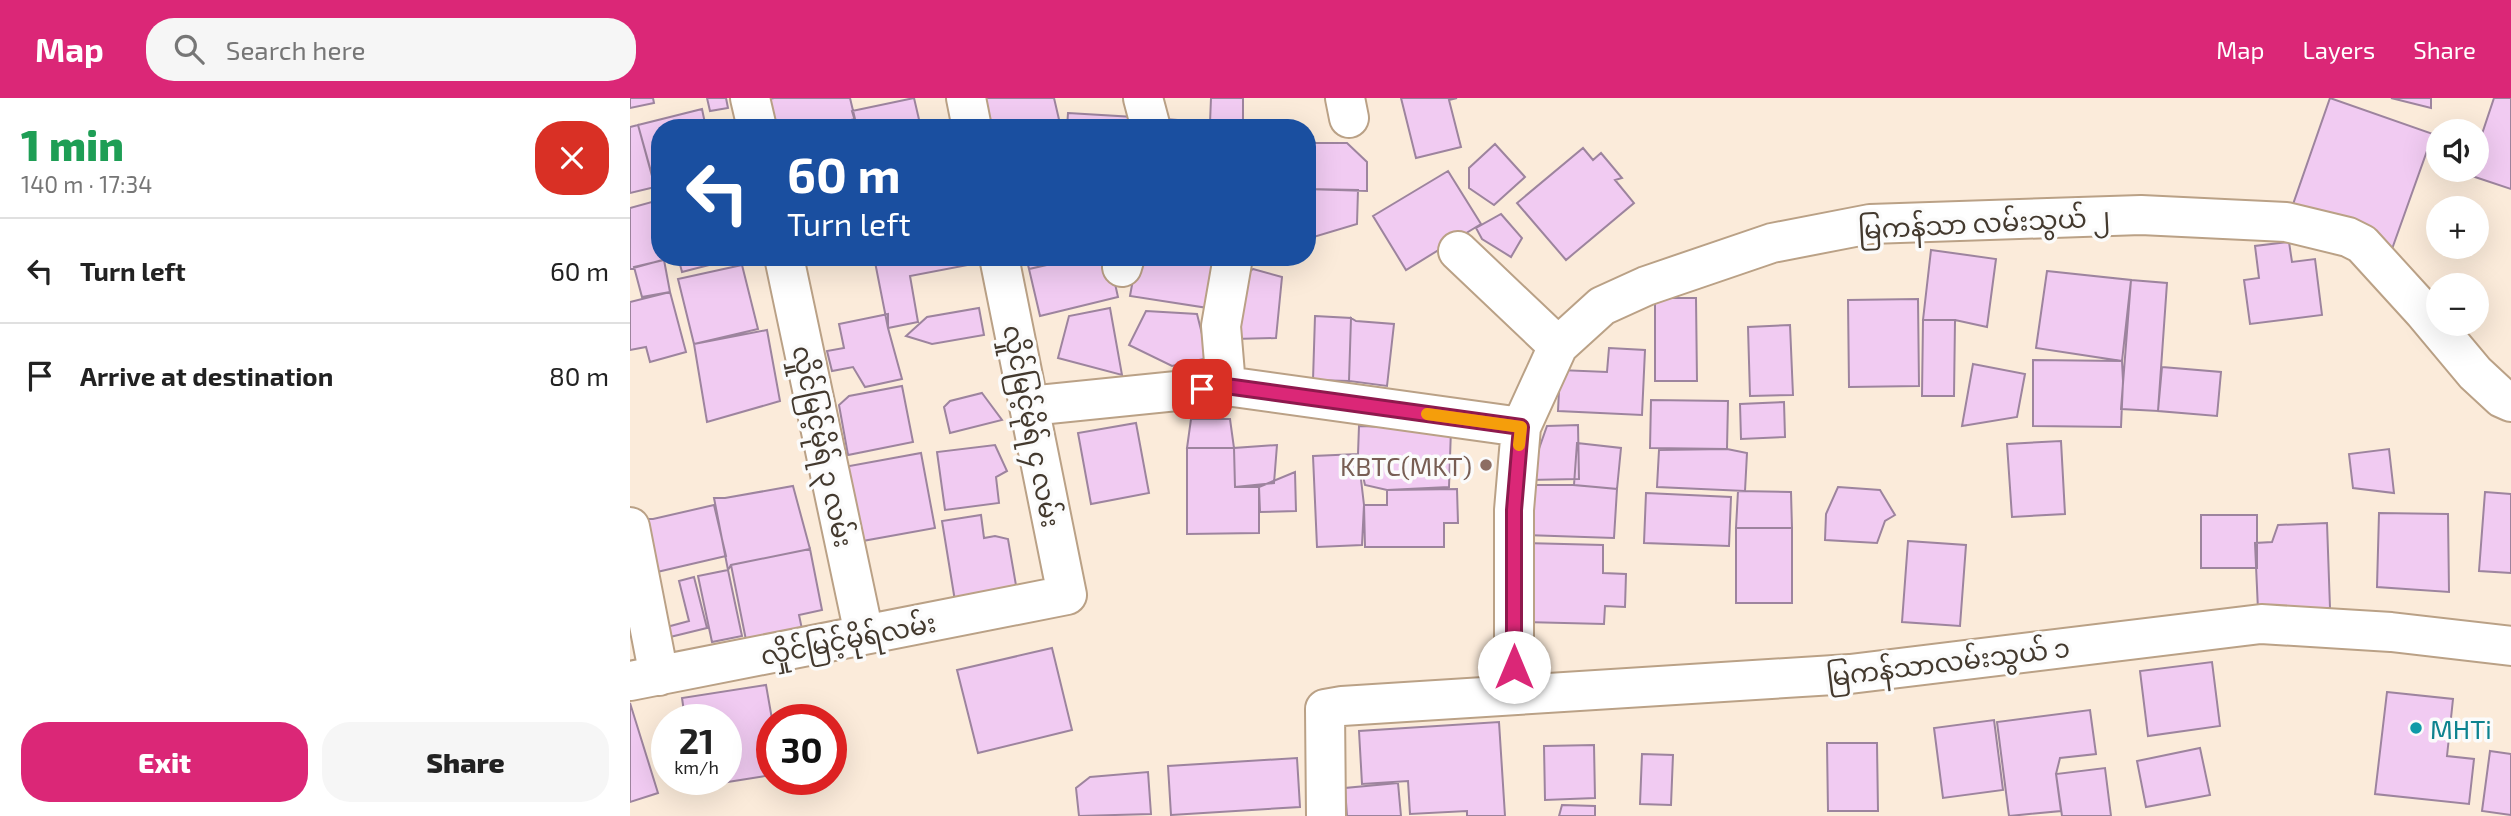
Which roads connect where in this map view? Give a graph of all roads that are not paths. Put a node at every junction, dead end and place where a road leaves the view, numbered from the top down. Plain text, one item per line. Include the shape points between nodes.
1 (750, 98) edge
2 (966, 98) edge
3 (1143, 98) edge
4 (755, 119) edge
5 (970, 119) edge
6 (1149, 119) edge
7 (1458, 251) dead end
8 (786, 266) edge
9 (1001, 266) edge
10 (1231, 266) edge
11 (1558, 346) junction
12 (1226, 386) junction
13 (2511, 402) edge
14 (1029, 406) junction
15 (1521, 427) junction
16 (630, 527) edge
17 (1067, 595) joint
18 (864, 634) junction
19 (2511, 646) edge
20 (645, 678) edge
21 (1514, 694) junction
22 (1326, 816) edge

1 - 4 street
2 - 5 street
3 - 6 street
7 - 11 street
8 - 18 street, လှိုင်မြင့်မိုရ် ၃ လမ်း
9 - 14 street, လှိုင်မြင့်မိုရ် ၄ လမ်း
10 - 12 street via 1221,326
11 - 13 street, မြကန်သာ လမ်းသွယ် ၂ via 1602,306 1646,286 1772,243 1870,224 2141,215 2286,222 2361,244 2475,373
11 - 15 street, မြကန်သာ လမ်းသွယ် ၂
12 - 14 street
12 - 15 street
14 - 17 street, လှိုင်မြင့်မိုရ် ၄ လမ်း
15 - 21 street, မြကန်သာ လမ်းသွယ် ၂ via 1514,510
16 - 20 street
17 - 18 street, လှိုင်မြင့်မိုရ်လမ်း
18 - 20 street, လှိုင်မြင့်မိုရ်လမ်း
19 - 21 street, မြကန်သာလမ်းသွယ် ၁ via 2261,624 1850,674
21 - 22 street, မြကန်သာလမ်းသွယ် ၁ via 1325,709

